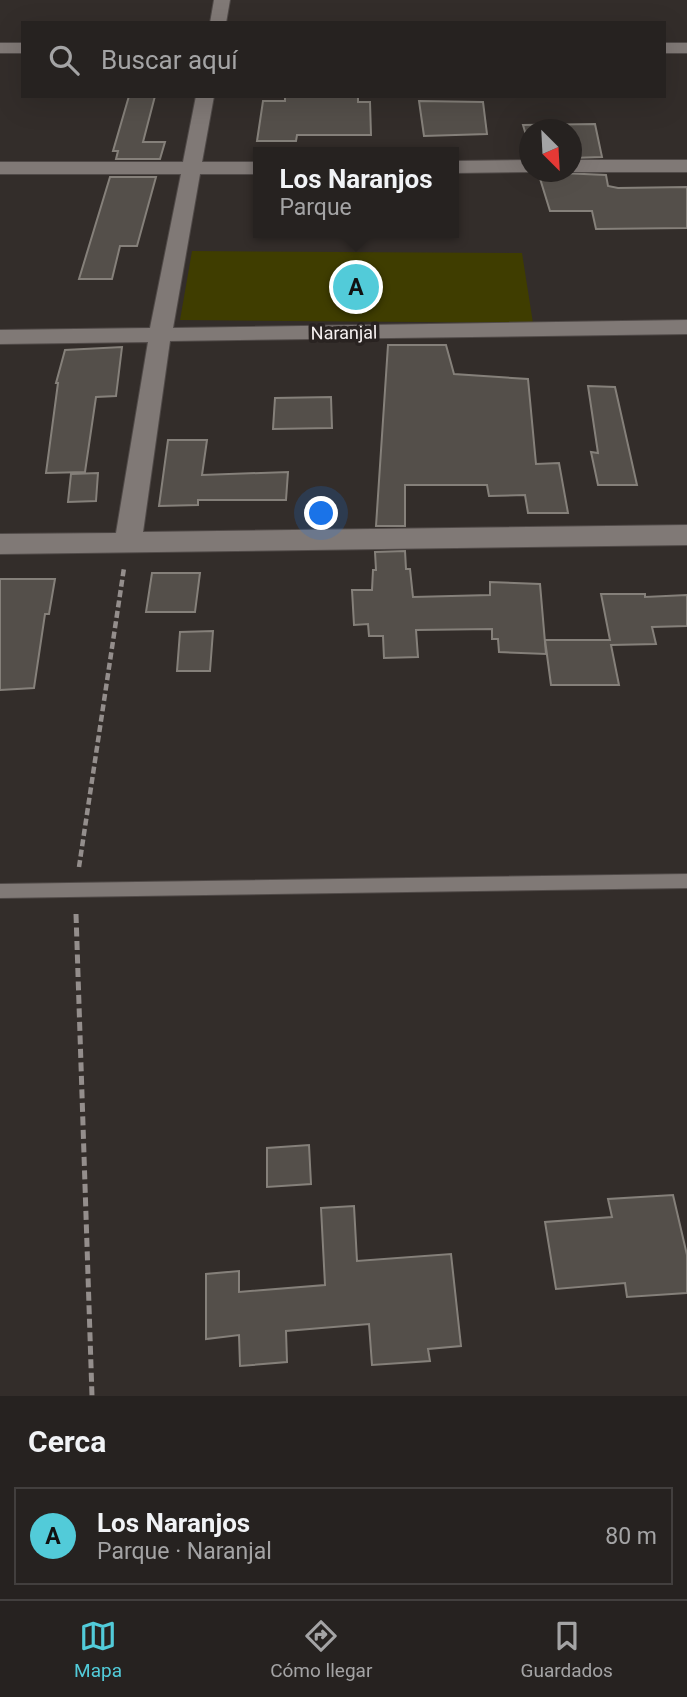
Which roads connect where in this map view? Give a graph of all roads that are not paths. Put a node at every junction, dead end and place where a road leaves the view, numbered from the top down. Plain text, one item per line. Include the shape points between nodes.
1 (222, 0) edge
2 (218, 21) edge
3 (0, 48) edge
4 (21, 48) edge
5 (666, 48) edge
6 (687, 48) edge
7 (205, 98) edge
8 (519, 166) edge
9 (582, 166) edge
10 (687, 166) edge
11 (459, 167) edge
12 (0, 168) edge
13 (253, 168) edge
14 (192, 169) junction
15 (687, 327) edge
16 (159, 336) junction
17 (0, 337) edge
18 (687, 535) edge
19 (128, 542) junction
20 (0, 544) edge
21 (687, 881) edge
22 (0, 891) edge

1 - 2 street
3 - 4 street
5 - 6 street
7 - 14 street
8 - 11 street
9 - 10 street
12 - 14 street
13 - 14 street
14 - 16 street
15 - 16 street, Naranjal
16 - 17 street, Naranjal
16 - 19 street
18 - 19 street
19 - 20 street
21 - 22 lane

